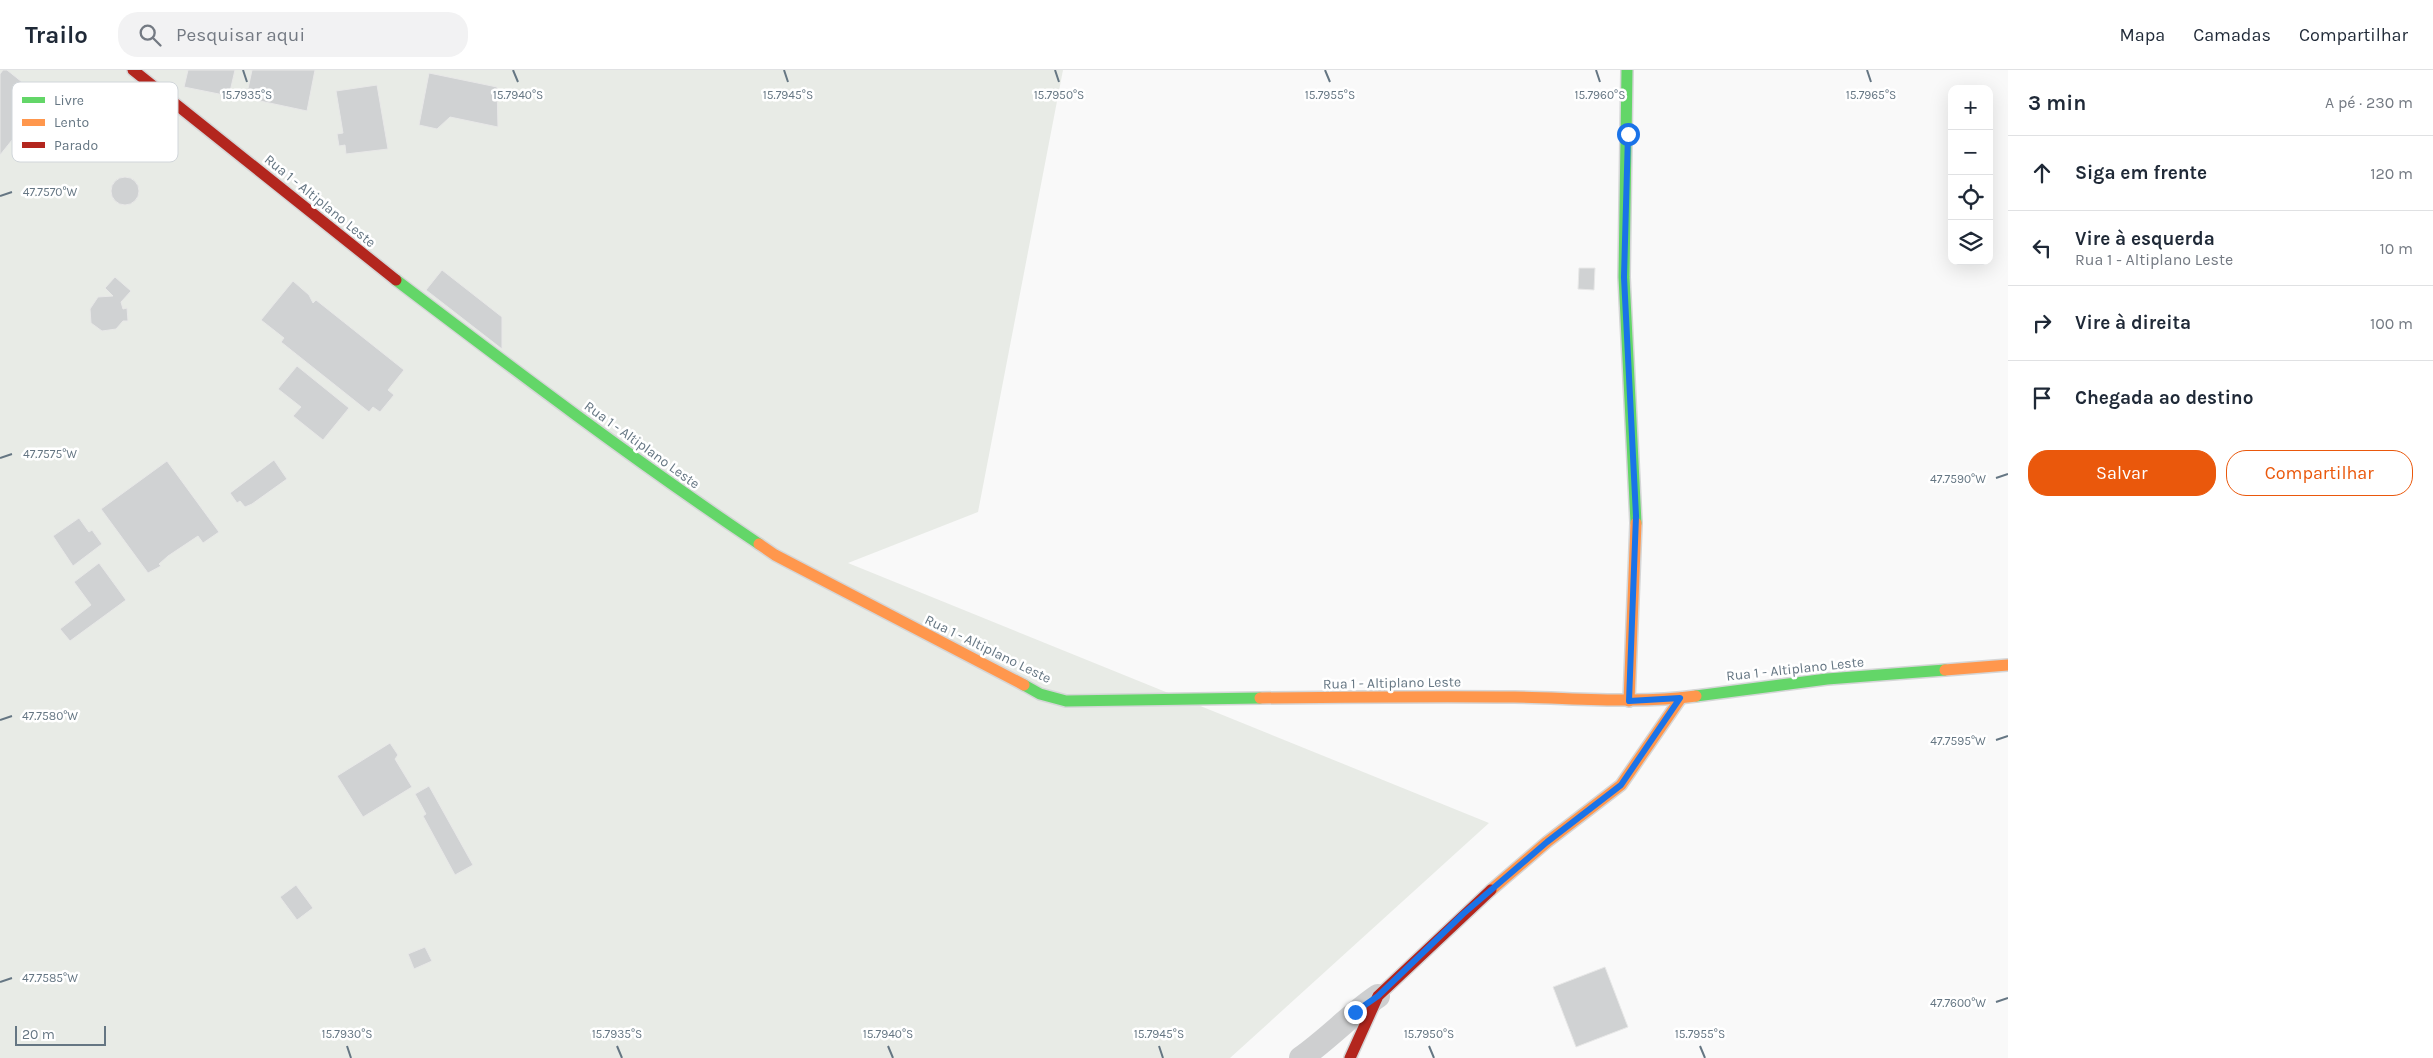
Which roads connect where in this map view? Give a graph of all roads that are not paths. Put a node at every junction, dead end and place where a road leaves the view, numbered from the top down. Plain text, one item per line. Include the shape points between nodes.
1 (133, 70) edge
2 (1627, 70) edge
3 (148, 82) edge
4 (178, 106) edge
5 (2008, 665) edge
6 (1680, 698) junction
7 (1629, 701) junction
8 (1378, 996) junction
9 (1301, 1058) edge
10 (1350, 1058) edge

1 - 3 street, Rua 1 - Altiplano Leste
2 - 7 street via 1624,277 1636,516
4 - 7 street, Rua 1 - Altiplano Leste via 344,240 683,493 775,555 1040,694 1066,701 1453,696
5 - 6 street, Rua 1 - Altiplano Leste via 1827,679
6 - 7 street, Rua 1 - Altiplano Leste
6 - 8 street via 1621,785 1547,842 1463,914
8 - 9 street
8 - 10 street

